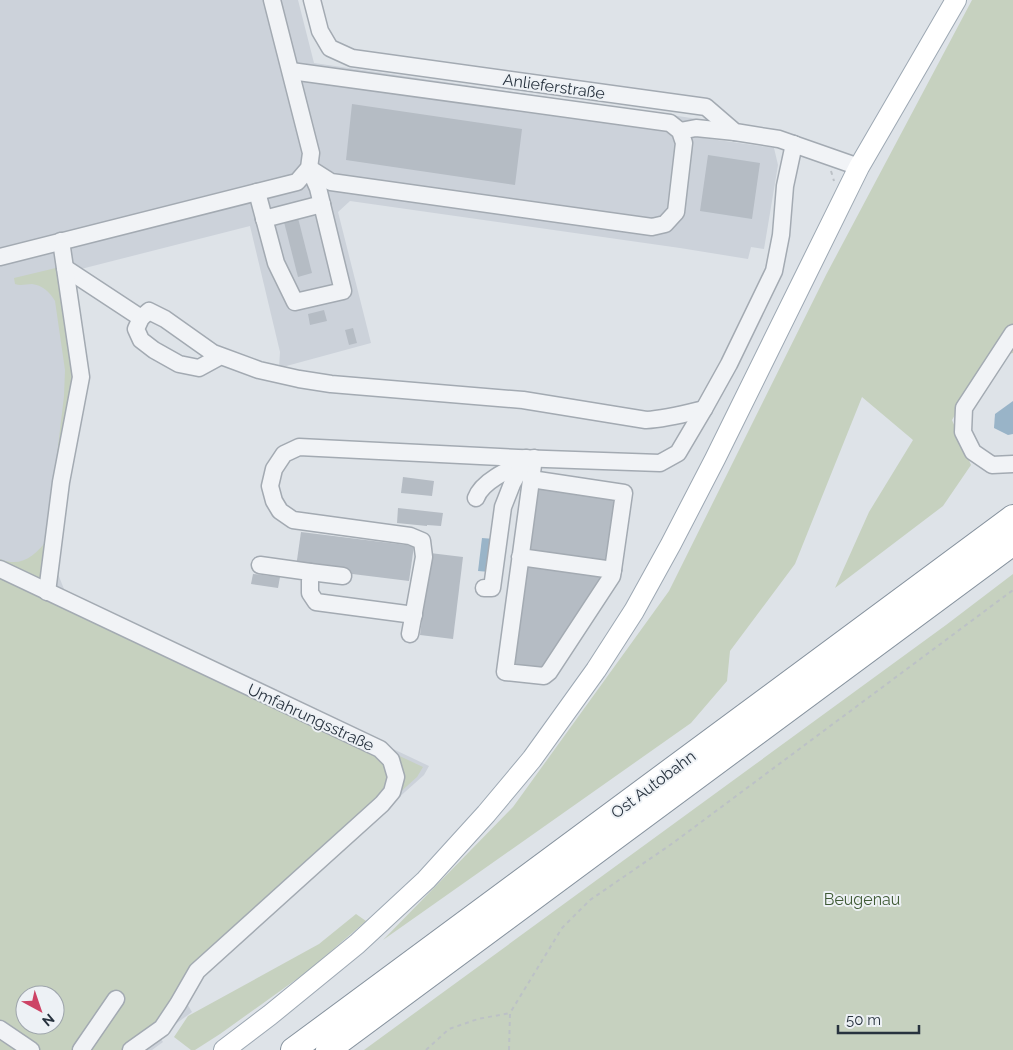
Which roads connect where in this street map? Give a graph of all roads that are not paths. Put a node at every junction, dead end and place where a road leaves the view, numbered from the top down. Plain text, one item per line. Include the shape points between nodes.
1 (272, 0) edge
2 (312, 0) edge
3 (956, 0) edge
4 (291, 71) junction
5 (680, 131) junction
6 (735, 132) junction
7 (794, 144) junction
8 (860, 167) junction
9 (308, 168) junction
10 (258, 192) junction
11 (322, 204) junction
12 (264, 219) junction
13 (61, 242) junction
14 (0, 257) edge
15 (65, 268) junction
16 (142, 318) junction
17 (1013, 333) edge
18 (221, 356) junction
19 (704, 408) junction
20 (528, 460) junction
21 (1013, 464) edge
22 (531, 479) junction
23 (476, 498) dead end
24 (1013, 517) edge
25 (1013, 543) edge
26 (520, 558) junction
27 (260, 565) dead end
28 (0, 569) edge
29 (613, 570) junction
30 (310, 572) junction
31 (342, 576) dead end
32 (484, 588) dead end
33 (47, 592) junction
34 (414, 615) junction
35 (410, 634) dead end
36 (116, 1000) dead end
37 (0, 1029) edge
38 (31, 1050) edge
39 (81, 1050) edge
40 (131, 1050) edge
41 (224, 1050) edge
42 (293, 1050) edge
43 (328, 1050) edge

1 - 4 street
2 - 6 street, Anlieferstraße via 320,31 330,48 352,58 706,107
3 - 8 main road
4 - 5 street via 670,123
4 - 9 street via 311,153
5 - 6 street via 696,128
5 - 9 street via 684,143 676,212 665,224 652,227 330,182
6 - 7 street
7 - 8 street
7 - 19 street via 774,271
8 - 41 main road via 676,535 634,611 532,759 426,880 357,944
9 - 10 street via 297,182
9 - 11 street
10 - 12 street
10 - 13 street
11 - 12 street
11 - 12 street via 344,291 295,302 276,263
13 - 14 street
13 - 15 street
15 - 16 street
15 - 33 street via 80,377 61,482
16 - 18 street via 149,311
16 - 18 street via 136,329 141,340 179,364 200,368
17 - 21 street via 964,408 963,432 974,452 992,465
18 - 19 street via 259,370 331,384 523,400 646,420 678,416
19 - 20 street via 678,453 660,463
20 - 22 street
20 - 23 street via 483,486
20 - 32 street via 512,484 503,507 492,588
20 - 34 street via 299,447 284,454 274,469 270,486 280,511 294,520 410,536 422,542 424,556
22 - 26 street
22 - 29 street via 624,492
24 - 42 highway, Ost Autobahn
25 - 43 highway, Ost Autobahn
26 - 29 street
26 - 29 street via 505,672 544,676 549,672
27 - 30 street
28 - 33 street, Umfahrungsstraße
30 - 31 street
30 - 34 street via 310,593 316,602
33 - 40 street, Umfahrungsstraße via 380,749 391,760 396,777 392,792 382,804 197,971 162,1028
34 - 35 street
36 - 39 street
37 - 38 street

